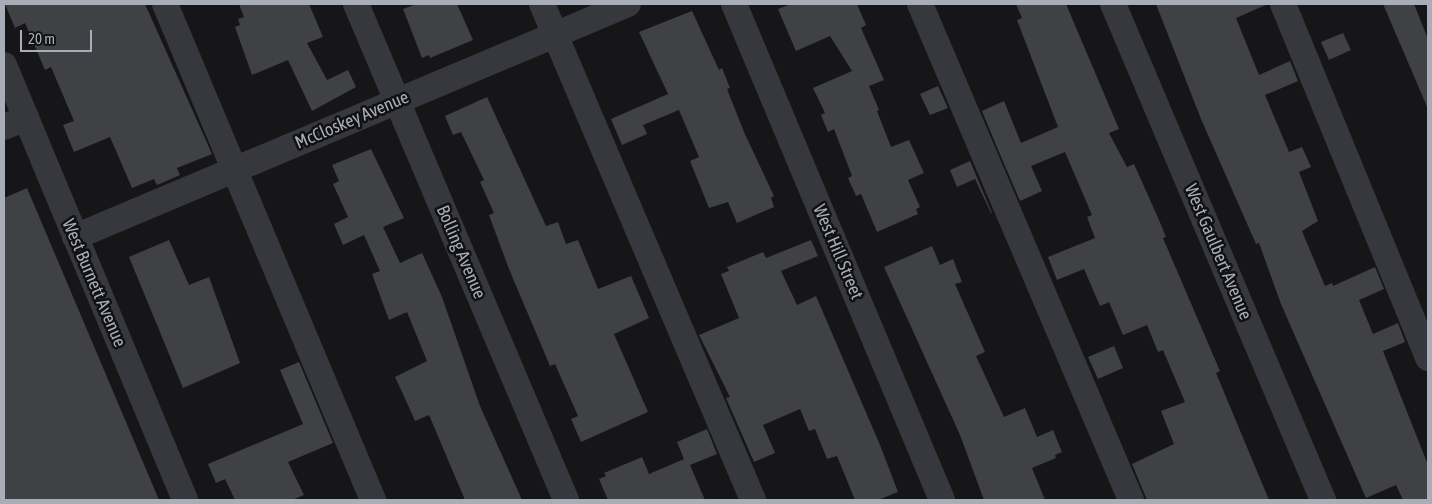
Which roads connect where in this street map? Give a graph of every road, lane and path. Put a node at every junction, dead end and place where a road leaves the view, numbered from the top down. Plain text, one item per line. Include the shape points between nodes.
1 (165, 4) edge
2 (356, 4) edge
3 (542, 4) edge
4 (628, 4) edge
5 (734, 4) edge
6 (920, 4) edge
7 (1113, 4) edge
8 (1283, 4) edge
9 (555, 34) junction
10 (4, 65) edge
11 (397, 101) junction
12 (15, 123) edge
13 (235, 169) junction
14 (75, 237) junction
15 (1428, 358) edge
16 (185, 500) edge
17 (373, 500) edge
18 (566, 500) edge
19 (753, 500) edge
20 (942, 500) edge
21 (1131, 500) edge
22 (1323, 500) edge

1 - 13 street
2 - 11 street, Bolling Avenue
3 - 9 street
4 - 9 street, McCloskey Avenue
5 - 20 street, West Hill Street
6 - 21 street
7 - 22 street, West Gaulbert Avenue
8 - 15 street
9 - 11 street, McCloskey Avenue
9 - 19 street
10 - 12 street, West Burnett Avenue
11 - 13 street, McCloskey Avenue
11 - 18 street, Bolling Avenue
12 - 14 street, West Burnett Avenue
13 - 14 street, McCloskey Avenue
13 - 17 street
14 - 16 street, West Burnett Avenue

